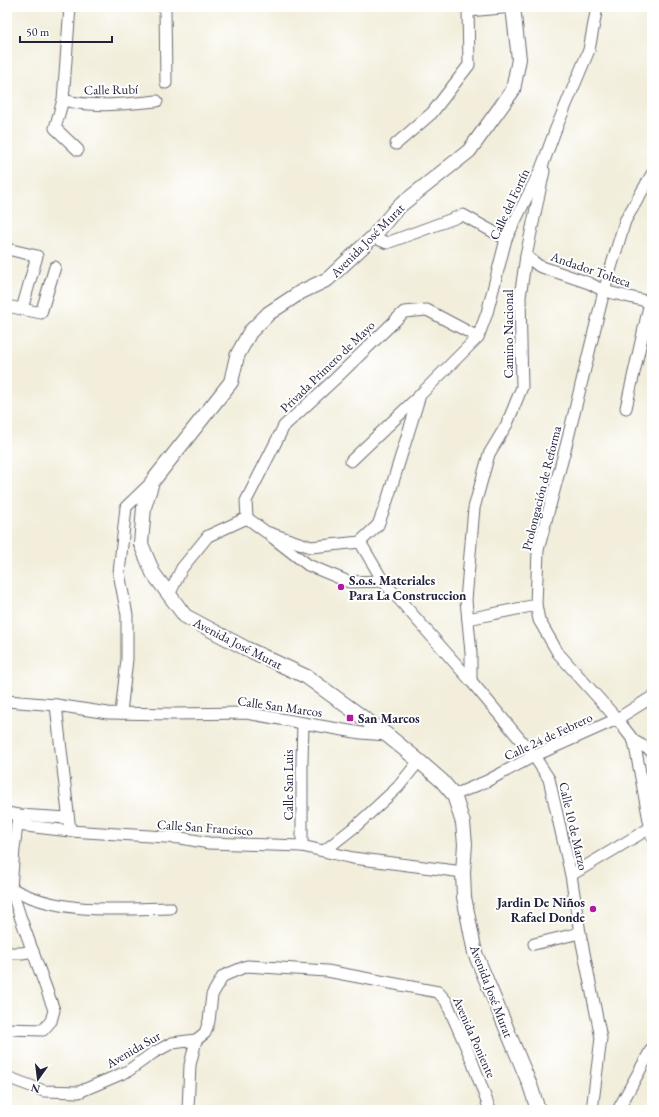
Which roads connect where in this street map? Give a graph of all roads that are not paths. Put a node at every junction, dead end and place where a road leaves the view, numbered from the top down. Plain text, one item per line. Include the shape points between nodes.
1 (70, 7) edge
2 (165, 7) edge
3 (513, 7) edge
4 (597, 7) edge
5 (468, 9) edge
6 (166, 83) dead end
7 (63, 100) junction
8 (157, 101) dead end
9 (396, 144) dead end
10 (549, 147) junction
11 (78, 150) dead end
12 (652, 174) edge
13 (373, 237) junction
14 (506, 239) junction
15 (7, 249) edge
16 (526, 256) junction
17 (55, 267) dead end
18 (604, 291) junction
19 (651, 300) edge
20 (7, 306) edge
21 (22, 310) junction
22 (478, 337) junction
23 (420, 396) junction
24 (626, 408) dead end
25 (350, 461) dead end
26 (152, 482) junction
27 (247, 518) junction
28 (266, 532) junction
29 (360, 542) junction
30 (383, 581) junction
31 (169, 595) junction
32 (536, 605) junction
33 (468, 619) junction
34 (471, 681) junction
35 (652, 697) edge
36 (7, 701) edge
37 (56, 705) junction
38 (121, 713) junction
39 (617, 719) junction
40 (302, 723) junction
41 (386, 735) junction
42 (634, 741) junction
43 (652, 752) edge
44 (534, 756) junction
45 (419, 761) junction
46 (454, 796) junction
47 (14, 818) edge
48 (68, 818) junction
49 (70, 831) junction
50 (651, 832) edge
51 (302, 846) junction
52 (324, 851) junction
53 (463, 872) junction
54 (571, 875) junction
55 (11, 888) junction
56 (170, 908) dead end
57 (580, 933) junction
58 (534, 944) dead end
59 (33, 951) junction
60 (7, 953) edge
61 (7, 1029) edge
62 (196, 1040) junction
63 (652, 1048) edge
64 (7, 1077) edge
65 (188, 1110) edge
66 (490, 1110) edge
67 (538, 1110) edge
68 (592, 1110) edge
69 (618, 1110) edge

1 - 7 street, Calle Rubí
2 - 6 street
3 - 5 street
3 - 13 street, Avenida José Murat via 520,59 513,90 469,151 397,208
4 - 10 street, Calle del Fortín via 589,50
5 - 9 street via 469,65 432,113
7 - 8 street, Calle Rubí via 111,106
7 - 11 street via 55,128
10 - 14 street, Calle del Fortín via 541,169
10 - 16 street, Camino Nacional
12 - 18 street, Prolongación de Reforma via 625,221
13 - 14 street via 387,244 462,214
13 - 26 street, Avenida José Murat via 328,279 301,292 269,313 250,332 237,356 231,382
14 - 22 street, Calle del Fortín via 488,313
15 - 21 street via 37,256
16 - 18 street, Andador Tolteca via 539,266 589,283
16 - 33 street, Camino Nacional via 520,297 522,387 507,424 489,454 474,508 466,600
17 - 21 street via 41,313
18 - 19 street, Andador Tolteca
18 - 32 street, Prolongación de Reforma via 538,550
19 - 24 street
20 - 21 street
22 - 23 street, Calle del Fortín
22 - 27 street, Privada Primero de Mayo via 427,310 404,312 284,426 246,500
23 - 25 street, Calle del Fortín
23 - 29 street, Calle del Fortín via 378,525
26 - 31 street, Avenida José Murat via 144,507 141,544 153,573
26 - 38 street via 126,507 119,573 127,615 127,659
27 - 28 street
27 - 31 street via 208,536 182,568
28 - 29 street via 311,547
28 - 30 street via 315,568 349,582
29 - 30 street, Calle 10 de Marzo
30 - 34 street, Calle 10 de Marzo
31 - 41 street, Avenida José Murat via 185,616 307,677
32 - 33 street
32 - 39 street, Prolongación de Reforma via 539,620 558,653
33 - 34 street, Camino Nacional
34 - 44 street, Calle 10 de Marzo
35 - 39 street, Calle 24 de Febrero
36 - 37 street, Calle San Marcos
37 - 38 street, Calle San Marcos
37 - 48 street
38 - 40 street, Calle San Marcos via 246,713
39 - 42 street, Prolongación de Reforma
39 - 44 street, Calle 24 de Febrero
40 - 41 street, Calle San Marcos
40 - 51 street, Calle San Luis
41 - 45 street, Avenida José Murat
42 - 43 street
42 - 50 street, Prolongación de Reforma
44 - 46 street, Calle 24 de Febrero
44 - 54 street, Calle 10 de Marzo via 549,779
45 - 46 street, Avenida José Murat via 442,780
45 - 52 street via 393,792
46 - 53 street, Avenida José Murat via 463,823
47 - 48 street
47 - 49 street, Calle San Francisco
47 - 55 street
48 - 49 street
49 - 51 street, Calle San Francisco via 181,838 209,843
50 - 54 street
51 - 52 street, Calle San Francisco
52 - 53 street, Calle San Francisco via 353,858
53 - 67 street, Avenida José Murat via 464,897 475,953
54 - 57 street, Calle 10 de Marzo
55 - 56 street via 24,896 65,907
55 - 59 street
57 - 58 street
57 - 68 street, Calle 10 de Marzo via 601,1038
59 - 60 street
59 - 61 street via 54,1010 51,1021 43,1030
62 - 64 street, Avenida Sur via 172,1043 128,1071 79,1092 44,1091
62 - 65 street via 190,1064
62 - 66 street, Avenida Poniente via 205,1032 212,995 223,976 246,966 327,971 438,992 446,1001
63 - 69 street

